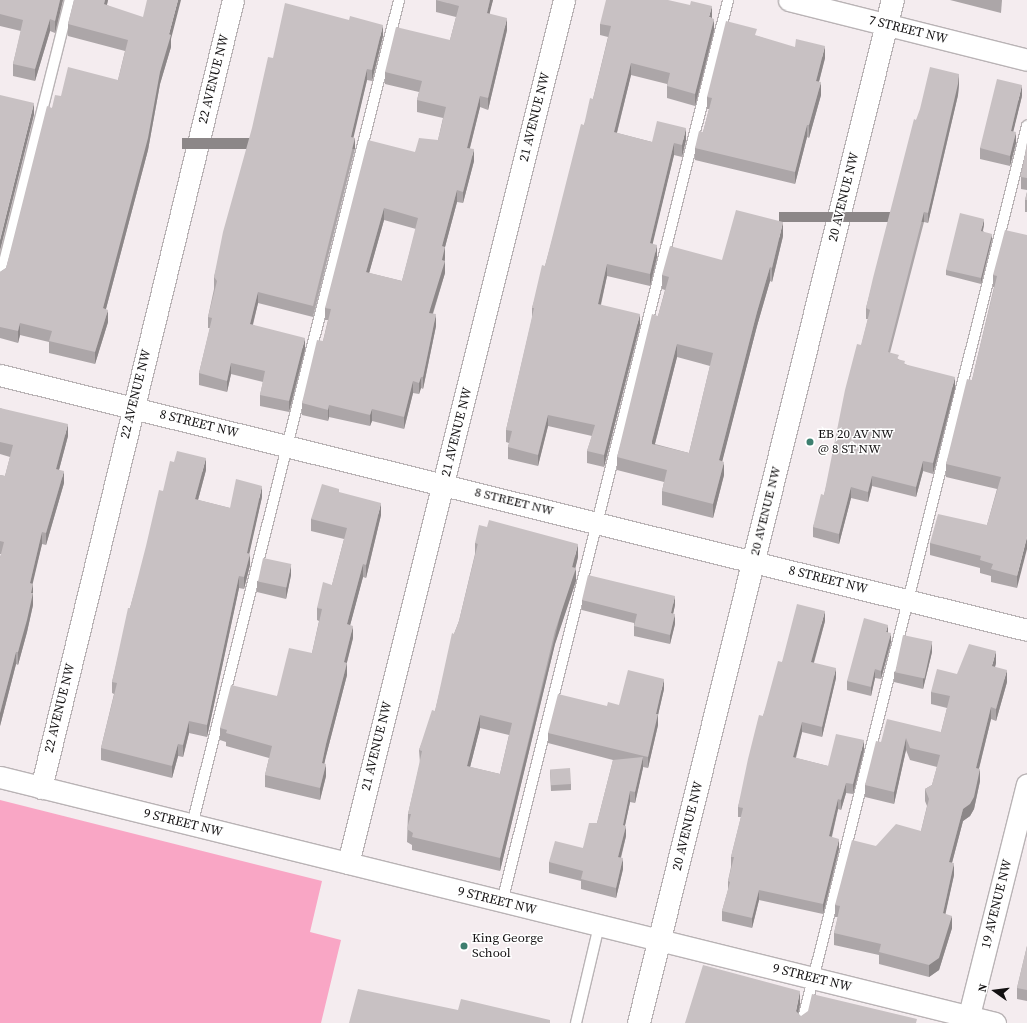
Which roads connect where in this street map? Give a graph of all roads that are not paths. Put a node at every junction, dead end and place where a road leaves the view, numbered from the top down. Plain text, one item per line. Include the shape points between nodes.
1 (70, 0) edge
2 (234, 0) edge
3 (399, 0) edge
4 (564, 0) edge
5 (728, 0) edge
6 (789, 0) edge
7 (893, 0) edge
8 (887, 25) junction
9 (1027, 60) edge
10 (1027, 126) edge
11 (0, 278) edge
12 (0, 375) edge
13 (133, 408) junction
14 (286, 446) junction
15 (444, 485) junction
16 (598, 523) junction
17 (753, 562) junction
18 (908, 600) junction
19 (1027, 630) edge
20 (0, 778) edge
21 (1027, 784) edge
22 (41, 788) junction
23 (192, 825) junction
24 (348, 863) junction
25 (502, 902) junction
26 (599, 926) junction
27 (660, 940) junction
28 (813, 979) junction
29 (968, 1020) edge
30 (576, 1023) edge
31 (639, 1023) edge
32 (802, 1023) edge
33 (995, 1023) edge

1 - 11 lane
2 - 13 street, 22 AVENUE NW
3 - 14 lane
4 - 15 street, 21 AVENUE NW
5 - 16 lane
6 - 8 street, 7 STREET NW
7 - 8 street, 20 AVENUE NW
8 - 9 street, 7 STREET NW
8 - 17 street, 20 AVENUE NW
10 - 18 lane
12 - 13 street, 8 STREET NW
13 - 14 street, 8 STREET NW
13 - 22 street, 22 AVENUE NW
14 - 15 street, 8 STREET NW
14 - 23 lane
15 - 16 street, 8 STREET NW
15 - 24 street, 21 AVENUE NW
16 - 17 street, 8 STREET NW
16 - 25 lane
17 - 18 street, 8 STREET NW
17 - 27 street, 20 AVENUE NW
18 - 19 street, 8 STREET NW
18 - 28 lane
20 - 22 street, 9 STREET NW
21 - 29 street, 19 AVENUE NW
22 - 23 street, 9 STREET NW
23 - 24 street, 9 STREET NW
24 - 25 street, 9 STREET NW
25 - 26 street, 9 STREET NW
26 - 27 street, 9 STREET NW
26 - 30 lane
27 - 28 street, 9 STREET NW
27 - 31 street, 20 AVENUE NW
28 - 29 street, 9 STREET NW
28 - 32 lane
29 - 33 street, 9 STREET NW

